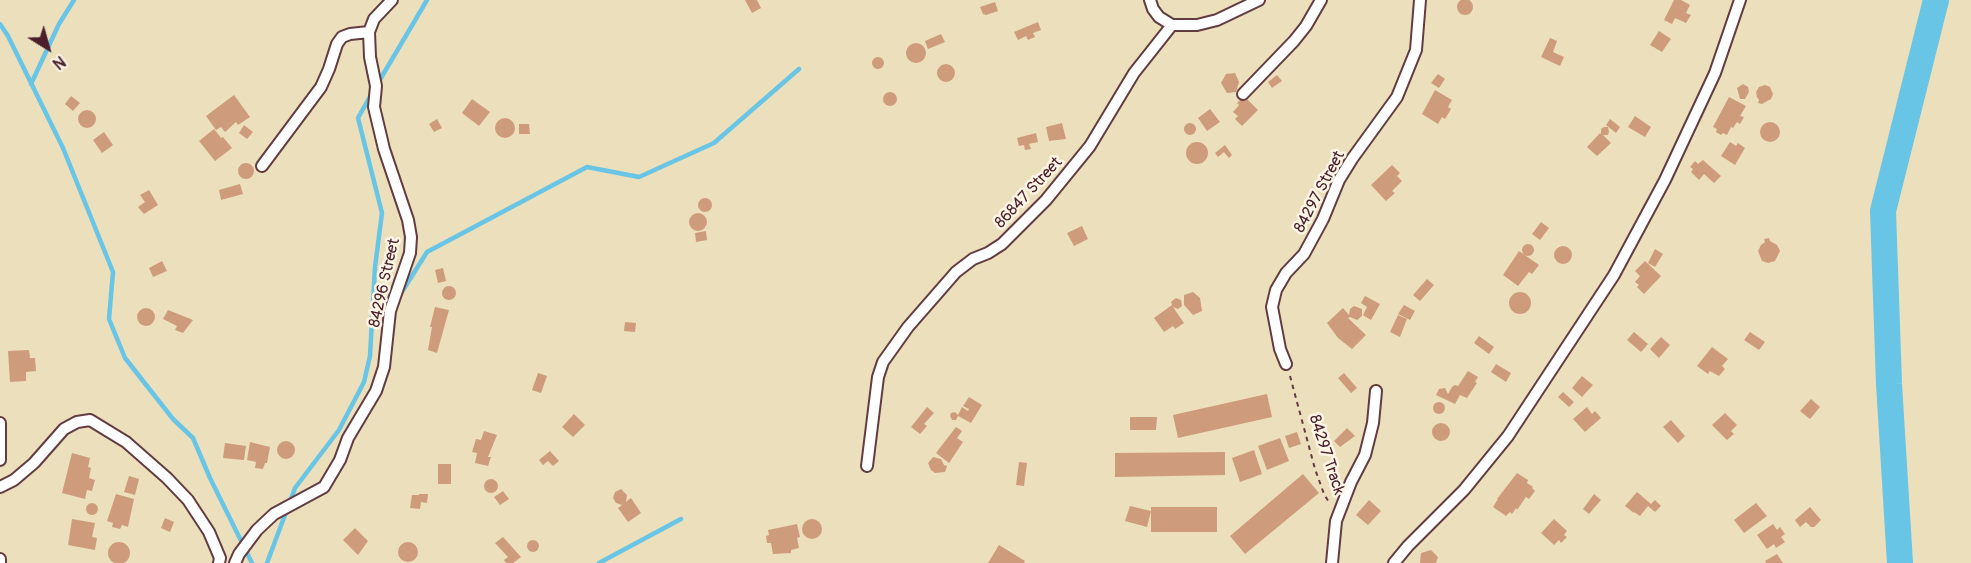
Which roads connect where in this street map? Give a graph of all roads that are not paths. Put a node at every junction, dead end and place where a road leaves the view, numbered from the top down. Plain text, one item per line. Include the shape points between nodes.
1 (392, 0) edge
2 (1150, 0) edge
3 (1259, 0) edge
4 (1322, 0) edge
5 (1420, 0) edge
6 (1740, 0) edge
7 (1172, 25) junction
8 (369, 32) junction
9 (1243, 94) dead end
10 (262, 166) dead end
11 (1286, 364) road end
12 (1376, 391) dead end
13 (0, 423) edge
14 (0, 460) edge
15 (867, 466) dead end
16 (0, 487) edge
17 (219, 563) edge
18 (235, 563) edge
19 (1332, 563) edge
20 (1394, 563) edge

1 - 8 street via 374,19
2 - 7 street via 1159,17
3 - 7 street via 1217,20
4 - 9 street via 1294,41
5 - 11 street, 84297 Street via 1416,50 1397,97 1352,159 1304,254 1276,290 1272,307
6 - 20 street via 1715,73 1665,180 1614,275 1508,436 1464,490
7 - 15 street, 86847 Street via 1134,73 1090,146 1046,200 1002,244 956,272 894,346 878,377
8 - 10 street via 342,37 321,87
8 - 18 street, 84296 Street via 376,121 411,237 410,253 390,311 384,367 376,391 324,488 274,514 257,530
12 - 19 street via 1365,455 1336,520
13 - 14 street
16 - 17 street via 34,463 64,429 90,420 126,442 188,500 209,532

